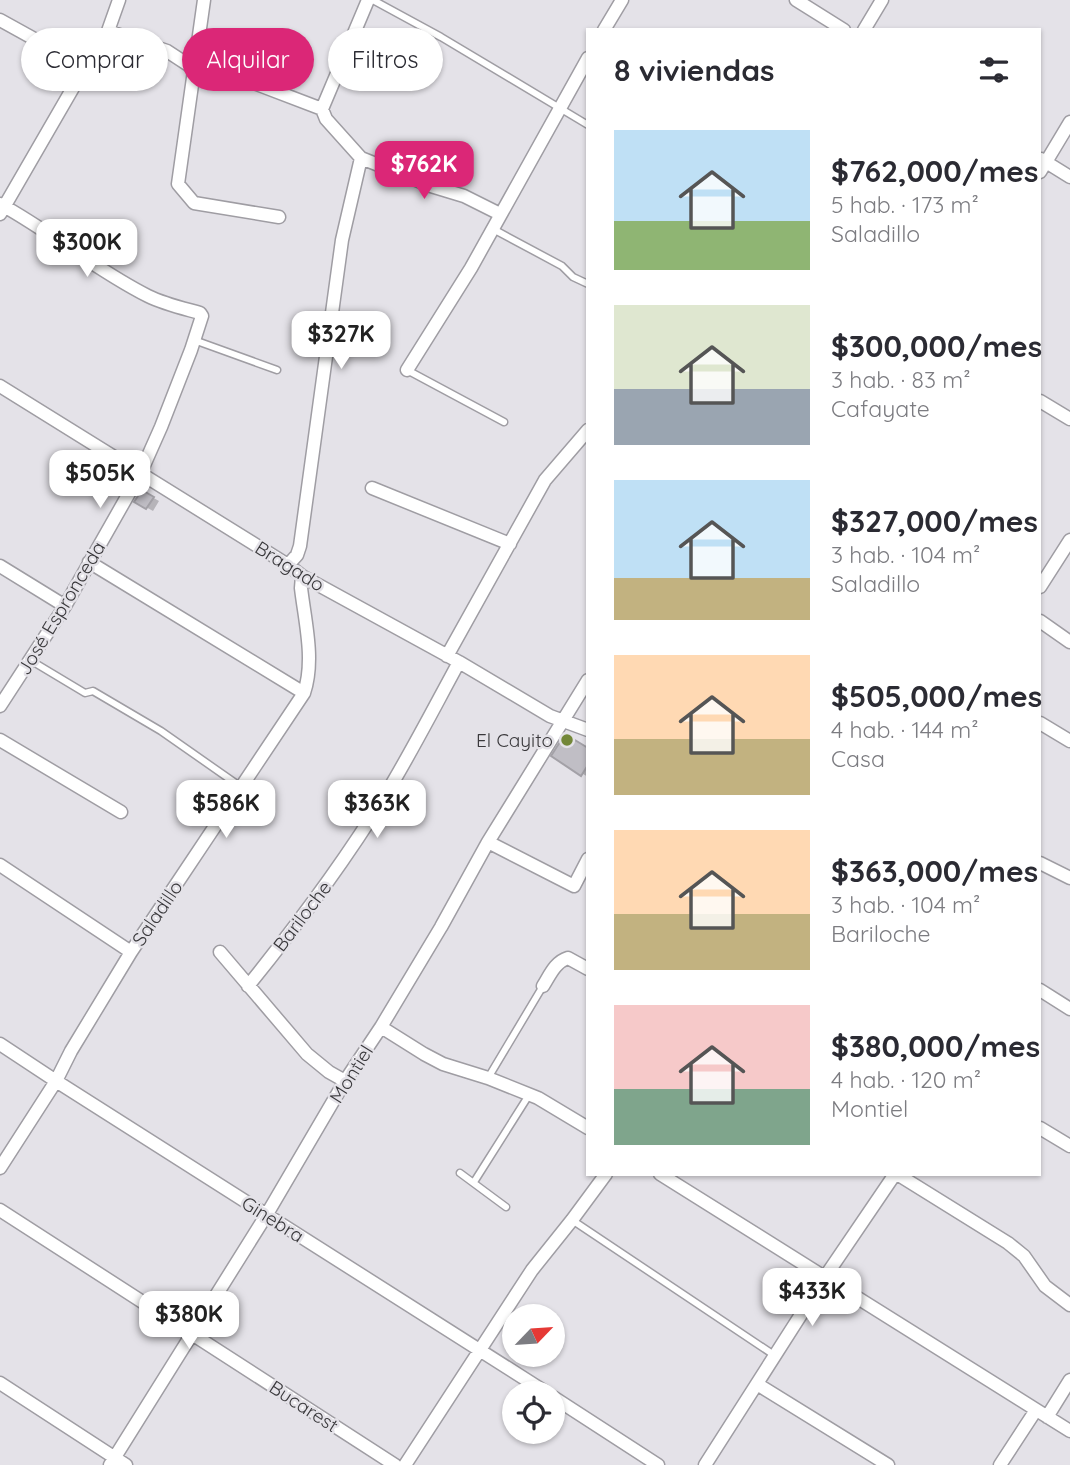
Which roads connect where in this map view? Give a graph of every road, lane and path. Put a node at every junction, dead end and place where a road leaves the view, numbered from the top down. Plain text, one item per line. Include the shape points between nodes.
1 (119, 0) edge
2 (204, 0) edge
3 (371, 0) edge
4 (622, 0) edge
5 (796, 0) edge
6 (882, 0) edge
7 (0, 20) edge
8 (109, 28) edge
9 (199, 28) edge
10 (605, 28) edge
11 (841, 28) edge
12 (865, 28) edge
13 (21, 32) edge
14 (586, 61) edge
15 (71, 91) edge
16 (190, 91) edge
17 (276, 91) edge
18 (322, 108) junction
19 (558, 108) junction
20 (1070, 121) edge
21 (586, 124) edge
22 (361, 158) junction
23 (1041, 164) edge
24 (1070, 177) edge
25 (2, 208) edge
26 (500, 214) junction
27 (279, 217) dead end
28 (493, 229) junction
29 (586, 284) edge
30 (194, 340) junction
31 (277, 370) dead end
32 (407, 370) joint
33 (0, 386) edge
34 (1041, 402) edge
35 (1070, 419) edge
36 (504, 422) dead end
37 (586, 432) edge
38 (141, 472) junction
39 (372, 488) dead end
40 (1070, 540) edge
41 (510, 544) junction
42 (89, 562) junction
43 (288, 565) junction
44 (0, 566) edge
45 (303, 576) junction
46 (1041, 585) edge
47 (65, 606) junction
48 (1041, 622) edge
49 (1070, 642) edge
50 (453, 659) junction
51 (30, 660) junction
52 (586, 683) edge
53 (304, 693) junction
54 (0, 706) edge
55 (563, 720) junction
56 (1041, 724) edge
57 (586, 729) edge
58 (0, 740) edge
59 (1070, 741) edge
60 (242, 787) junction
61 (121, 812) dead end
62 (488, 842) junction
63 (586, 863) edge
64 (1041, 864) edge
65 (0, 865) edge
66 (1070, 878) edge
67 (131, 952) junction
68 (220, 952) dead end
69 (586, 968) edge
70 (248, 986) junction
71 (543, 986) joint
72 (1041, 991) edge
73 (1070, 1009) edge
74 (381, 1027) junction
75 (0, 1044) edge
76 (488, 1078) junction
77 (56, 1081) junction
78 (345, 1081) junction
79 (528, 1094) junction
80 (586, 1127) edge
81 (1041, 1129) edge
82 (1070, 1146) edge
83 (0, 1168) edge
84 (460, 1173) dead end
85 (605, 1176) edge
86 (663, 1176) edge
87 (895, 1176) edge
88 (899, 1176) edge
89 (474, 1182) junction
90 (506, 1207) dead end
91 (0, 1210) edge
92 (267, 1214) junction
93 (572, 1220) junction
94 (825, 1277) junction
95 (1070, 1305) edge
96 (192, 1333) junction
97 (480, 1350) junction
98 (775, 1355) junction
99 (1070, 1380) edge
100 (528, 1381) edge
101 (0, 1383) edge
102 (757, 1384) junction
103 (565, 1405) edge
104 (1042, 1414) junction
105 (1070, 1431) edge
106 (117, 1463) edge
107 (395, 1465) edge
108 (405, 1465) edge
109 (658, 1465) edge
110 (705, 1465) edge
111 (888, 1465) edge
112 (1000, 1465) edge

1 - 8 street
2 - 9 street
3 - 18 street
3 - 19 lane
4 - 10 street
5 - 11 street
6 - 12 street
7 - 13 street
14 - 19 street
15 - 25 street
16 - 27 street via 178,184 194,203
17 - 18 street
18 - 22 street via 326,119
19 - 21 lane
19 - 26 street
20 - 23 street
22 - 26 street
22 - 43 street via 342,240 300,546
23 - 24 street
25 - 30 street, José Espronceda via 139,291 200,313
26 - 28 street
28 - 29 lane
28 - 32 street
30 - 31 lane
30 - 38 street, José Espronceda
32 - 36 lane
33 - 38 street, Bragado
34 - 35 street
37 - 41 street, Bariloche via 545,480
38 - 42 street, José Espronceda
38 - 43 street, Bragado
39 - 41 street
40 - 46 street
41 - 50 street, Bariloche
42 - 47 street, José Espronceda
42 - 53 street
43 - 45 street, Bragado
44 - 47 street
45 - 50 street, Bragado
45 - 53 street, Saladillo via 310,664
47 - 51 street, José Espronceda
48 - 49 street
50 - 55 street, Bragado
50 - 70 street, Bariloche via 388,792 324,888
51 - 54 street, José Espronceda
51 - 60 lane via 161,731
52 - 55 street, Montiel
53 - 60 street, Saladillo
55 - 57 street, Bragado
55 - 62 street, Montiel
56 - 59 street
58 - 61 street
60 - 67 street, Saladillo
62 - 63 street via 574,886
62 - 74 street, Montiel
64 - 66 street
65 - 67 street
67 - 77 street, Saladillo
68 - 70 street
69 - 71 street via 564,959
70 - 78 street via 307,1054
71 - 76 lane
72 - 73 street
74 - 76 street via 443,1064
74 - 78 street, Montiel
75 - 77 street, Ginebra
76 - 79 street
77 - 83 street, Saladillo
77 - 92 street, Ginebra
78 - 92 street, Montiel
79 - 80 street
79 - 89 lane
81 - 82 street
84 - 89 lane
85 - 93 street
86 - 94 street
87 - 94 street
88 - 95 street via 1008,1243 1024,1256 1045,1286
89 - 90 lane
91 - 96 street, Bucarest
92 - 96 street, Montiel
92 - 97 street, Ginebra
93 - 97 street via 532,1270
93 - 98 lane
94 - 98 street
94 - 104 street
96 - 106 street, Montiel
96 - 107 street, Bucarest
97 - 100 street, Ginebra
97 - 108 street
98 - 102 street
99 - 104 street
101 - 106 street
102 - 110 street
102 - 111 street
103 - 109 street
104 - 105 street
104 - 112 street

